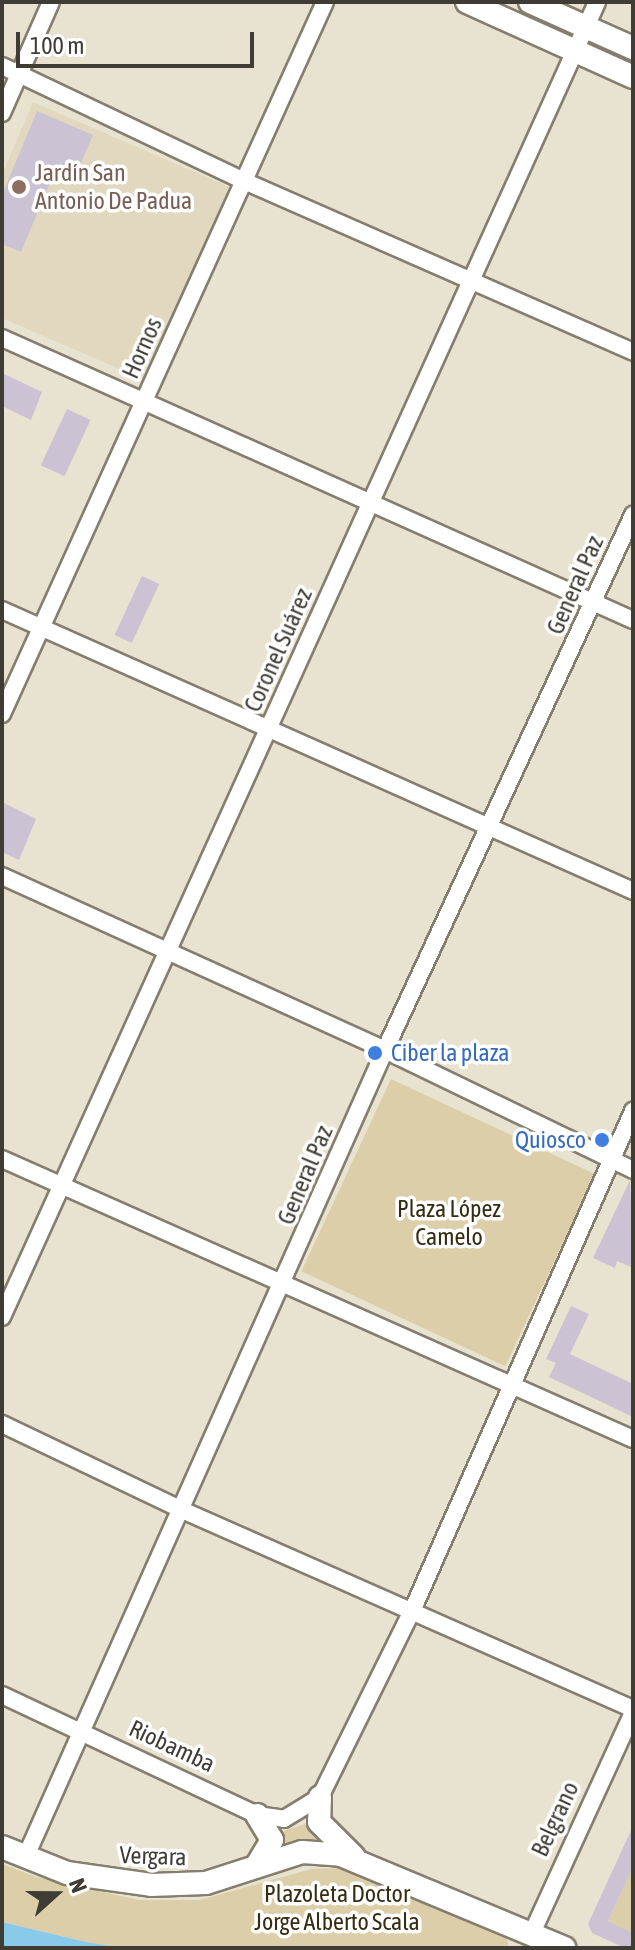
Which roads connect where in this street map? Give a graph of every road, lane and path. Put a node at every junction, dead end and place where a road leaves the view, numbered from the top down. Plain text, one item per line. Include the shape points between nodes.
1 (51, 2) edge
2 (325, 2) edge
3 (467, 2) edge
4 (530, 2) edge
5 (597, 2) edge
6 (587, 27) junction
7 (633, 48) edge
8 (576, 51) junction
9 (2, 66) edge
10 (19, 74) junction
11 (633, 77) edge
12 (2, 113) edge
13 (244, 181) junction
14 (471, 282) junction
15 (2, 338) edge
16 (633, 352) edge
17 (143, 403) junction
18 (370, 504) junction
19 (633, 515) edge
20 (594, 602) junction
21 (2, 610) edge
22 (633, 620) edge
23 (41, 628) junction
24 (2, 714) edge
25 (268, 729) junction
26 (491, 828) junction
27 (2, 876) edge
28 (633, 891) edge
29 (168, 950) junction
30 (385, 1050) junction
31 (633, 1111) edge
32 (2, 1159) edge
33 (611, 1160) junction
34 (633, 1170) edge
35 (61, 1187) junction
36 (285, 1281) junction
37 (2, 1317) edge
38 (509, 1383) junction
39 (2, 1424) edge
40 (633, 1439) edge
41 (182, 1510) junction
42 (412, 1611) junction
43 (2, 1695) edge
44 (633, 1711) edge
45 (78, 1730) junction
46 (320, 1797) junction
47 (257, 1815) junction
48 (2, 1847) edge
49 (26, 1856) junction
50 (358, 1860) junction
51 (257, 1865) junction
52 (528, 1940) edge
53 (564, 1948) edge

1 - 10 street
2 - 13 street, Hornos
3 - 8 street
4 - 6 street
5 - 6 street, Coronel Suárez
6 - 7 street
6 - 8 street, Coronel Suárez
8 - 11 street
8 - 14 street, Coronel Suárez
9 - 10 street
10 - 12 street
10 - 13 street
13 - 14 street
13 - 17 street, Hornos
14 - 16 street
14 - 18 street, Coronel Suárez
15 - 17 street
17 - 18 street
17 - 23 street, Hornos
18 - 20 street
18 - 25 street, Coronel Suárez
19 - 20 street, General Paz
20 - 22 street
20 - 26 street, General Paz
21 - 23 street
23 - 24 street, Hornos
23 - 25 street
25 - 26 street
25 - 29 street, Coronel Suárez
26 - 28 street
26 - 30 street, General Paz
27 - 29 street
29 - 30 street
29 - 35 street, Coronel Suárez
30 - 33 street
30 - 36 street, General Paz
31 - 33 street
32 - 35 street
33 - 34 street
33 - 38 street
35 - 36 street
35 - 37 street, Coronel Suárez
36 - 38 street
36 - 41 street, General Paz
38 - 40 street
38 - 42 street
39 - 41 street
41 - 42 street
41 - 45 street, General Paz
42 - 44 street
42 - 46 street
43 - 45 street, Riobamba
44 - 52 street, Belgrano
45 - 47 street, Riobamba
45 - 49 street, General Paz
46 - 47 street, Riobamba via 284,1819
46 - 50 street via 319,1822
47 - 51 street via 272,1840
48 - 49 street, Vergara
49 - 51 street, Vergara via 67,1873 151,1885 206,1883
50 - 51 street via 302,1852
50 - 52 street
52 - 53 street

